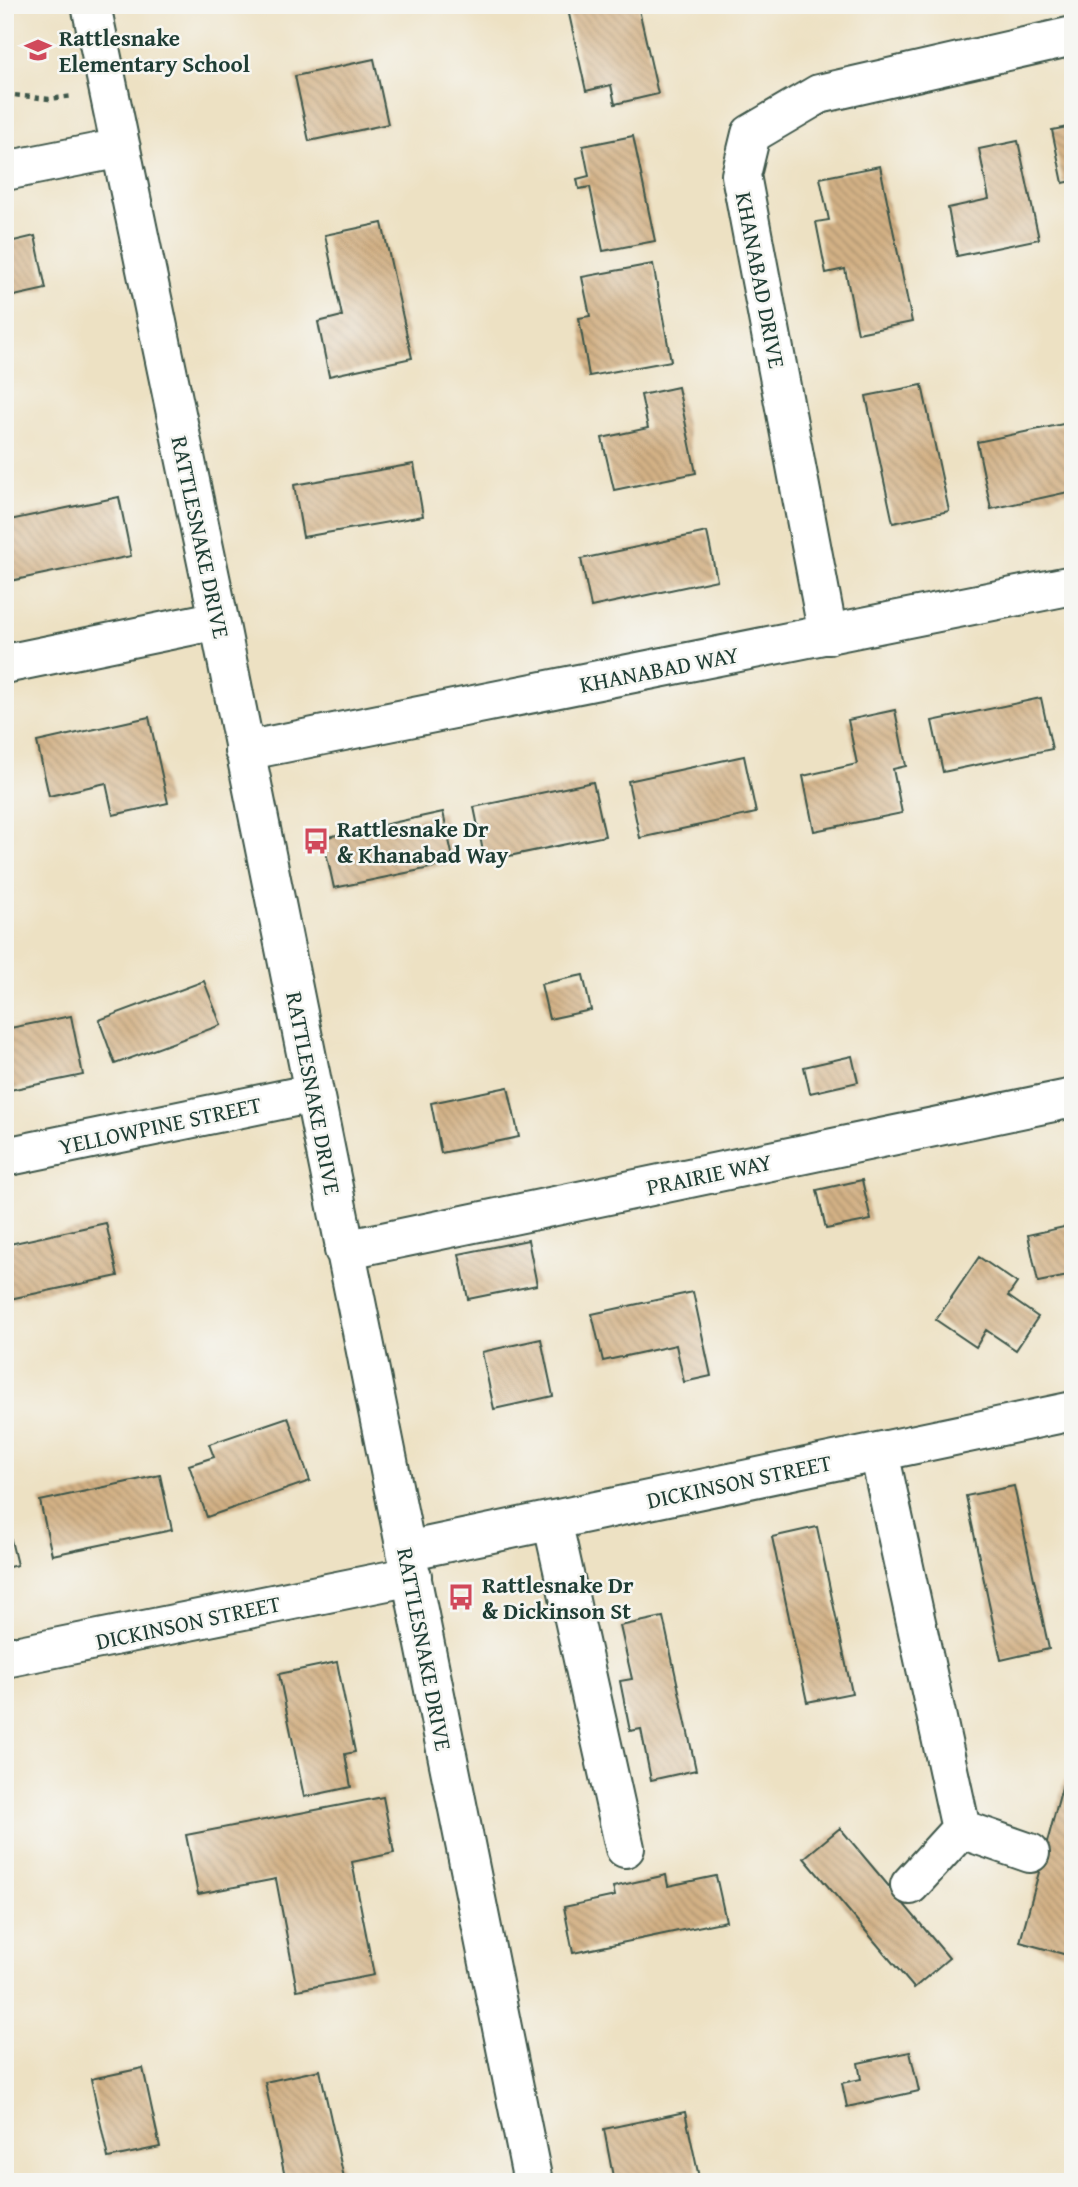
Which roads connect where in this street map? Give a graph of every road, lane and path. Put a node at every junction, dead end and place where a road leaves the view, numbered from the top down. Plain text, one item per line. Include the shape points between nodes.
1 (91, 5) edge
2 (1073, 36) edge
3 (5, 94) edge
4 (81, 94) dead end
5 (121, 148) junction
6 (5, 171) edge
7 (1073, 585) edge
8 (219, 620) junction
9 (828, 635) junction
10 (5, 664) edge
11 (244, 751) junction
12 (314, 1093) junction
13 (1073, 1098) edge
14 (5, 1157) edge
15 (344, 1250) junction
16 (1073, 1411) edge
17 (879, 1452) junction
18 (552, 1520) junction
19 (409, 1563) junction
20 (5, 1658) edge
21 (961, 1829) junction
22 (625, 1848) dead end
23 (1030, 1853) dead end
24 (910, 1885) dead end
25 (533, 2182) edge

1 - 5 street, RATTLESNAKE DRIVE
2 - 9 street, KHANABAD DRIVE via 819,94 751,134 741,175
3 - 4 path via 49,99
5 - 6 street
5 - 8 street, RATTLESNAKE DRIVE
7 - 9 street, KHANABAD WAY
8 - 10 street
8 - 11 street, RATTLESNAKE DRIVE
9 - 11 street, KHANABAD WAY
11 - 12 street, RATTLESNAKE DRIVE
12 - 14 street, YELLOWPINE STREET
12 - 15 street, RATTLESNAKE DRIVE
13 - 15 street, PRAIRIE WAY
15 - 19 street, RATTLESNAKE DRIVE
16 - 17 street, DICKINSON STREET
17 - 18 street, DICKINSON STREET
17 - 21 street
18 - 19 street, DICKINSON STREET
18 - 22 street
19 - 20 street, DICKINSON STREET
19 - 25 street, RATTLESNAKE DRIVE
21 - 23 street
21 - 24 street

